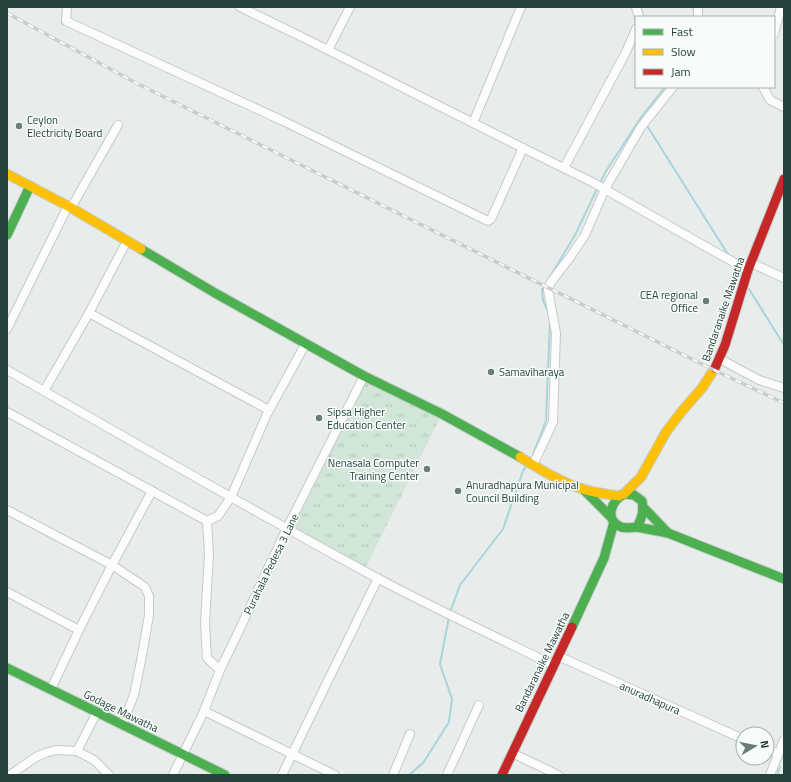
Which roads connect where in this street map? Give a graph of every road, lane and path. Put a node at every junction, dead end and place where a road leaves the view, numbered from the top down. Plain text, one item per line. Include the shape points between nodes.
1 (67, 7) edge
2 (240, 7) edge
3 (350, 7) edge
4 (521, 7) edge
5 (781, 7) edge
6 (775, 30) edge
7 (635, 31) edge
8 (328, 50) junction
9 (671, 88) edge
10 (764, 88) edge
11 (784, 107) edge
12 (473, 123) junction
13 (118, 125) dead end
14 (523, 148) junction
15 (564, 168) junction
16 (7, 174) edge
17 (784, 179) edge
18 (30, 186) junction
19 (603, 188) junction
20 (69, 207) junction
21 (7, 235) edge
22 (127, 241) junction
23 (750, 267) junction
24 (784, 278) edge
25 (89, 313) junction
26 (7, 329) edge
27 (306, 343) junction
28 (720, 359) junction
29 (7, 370) edge
30 (364, 376) junction
31 (784, 388) edge
32 (44, 391) junction
33 (269, 410) junction
34 (7, 412) edge
35 (533, 465) junction
36 (584, 490) junction
37 (152, 492) junction
38 (642, 493) junction
39 (622, 495) junction
40 (231, 497) junction
41 (7, 510) edge
42 (613, 520) junction
43 (207, 521) junction
44 (288, 528) junction
45 (628, 532) junction
46 (668, 532) junction
47 (604, 558) junction
48 (112, 566) junction
49 (378, 578) junction
50 (784, 579) edge
51 (7, 592) edge
52 (79, 630) junction
53 (558, 656) junction
54 (554, 665) junction
55 (7, 668) edge
56 (220, 670) junction
57 (51, 689) junction
58 (479, 705) dead end
59 (204, 711) junction
60 (98, 712) junction
61 (122, 724) junction
62 (410, 734) dead end
63 (735, 735) edge
64 (784, 740) edge
65 (77, 751) junction
66 (512, 753) junction
67 (775, 753) edge
68 (183, 754) junction
69 (292, 754) junction
70 (778, 754) junction
71 (10, 775) edge
72 (109, 775) edge
73 (173, 775) edge
74 (225, 775) edge
75 (282, 775) edge
76 (335, 775) edge
77 (393, 775) edge
78 (447, 775) edge
79 (502, 775) edge
80 (558, 775) edge
81 (770, 775) edge

1 - 14 street via 66,21 281,120 488,221
2 - 8 street
3 - 8 street
4 - 12 street
5 - 6 street
7 - 15 street
8 - 12 street
9 - 19 street via 641,127
10 - 11 street via 770,100
12 - 14 street
13 - 20 street
14 - 15 street
15 - 19 street
16 - 18 main road
17 - 23 main road, Bandaranaike Mawatha
18 - 20 main road
18 - 21 main road
19 - 23 street via 717,253
19 - 35 street via 585,235 548,290 556,332 553,422
20 - 22 main road
20 - 26 street
22 - 25 street
22 - 27 main road
23 - 24 street
23 - 28 main road, Bandaranaike Mawatha
25 - 32 street
25 - 33 street
27 - 30 main road
27 - 33 street
28 - 31 street via 759,380
28 - 38 main road, Bandaranaike Mawatha via 707,381 666,432
29 - 32 street
30 - 35 main road via 442,414
30 - 44 street, Purahala Pedesa 3 Lane
32 - 40 street
33 - 40 street
34 - 37 street
35 - 36 main road
36 - 39 main road
36 - 42 main road
37 - 43 street
37 - 48 street
38 - 39 main road, Bandaranaike Mawatha
38 - 39 main road
38 - 45 main road, Bandaranaike Mawatha via 642,518
38 - 46 main road
39 - 42 main road, Bandaranaike Mawatha via 612,506
40 - 43 street via 218,516
40 - 44 street
41 - 48 street
42 - 45 main road
42 - 47 main road, Bandaranaike Mawatha
43 - 56 street via 207,658
44 - 49 street
44 - 56 street, Purahala Pedesa 3 Lane
45 - 46 main road
45 - 47 main road, Bandaranaike Mawatha
46 - 50 main road
47 - 53 main road, Bandaranaike Mawatha
48 - 52 street
48 - 61 street via 145,587 149,596 149,615 134,695
49 - 54 street
49 - 69 street
51 - 52 street
52 - 57 street
53 - 54 main road, Bandaranaike Mawatha
53 - 63 street, anuradhapura
54 - 66 main road, Bandaranaike Mawatha
55 - 57 main road, Godage Mawatha
56 - 59 street, Purahala Pedesa 3 Lane
57 - 60 main road, Godage Mawatha
58 - 78 street
59 - 68 street, Purahala Pedesa 3 Lane
59 - 69 street
60 - 61 main road, Godage Mawatha
60 - 65 street
61 - 68 main road, Godage Mawatha
62 - 77 street
64 - 70 street
65 - 71 street via 56,750 45,753
65 - 72 street via 94,760
66 - 79 main road, Bandaranaike Mawatha
66 - 80 street
67 - 70 street
68 - 73 street, Purahala Pedesa 3 Lane
68 - 74 main road, Godage Mawatha
69 - 75 street
69 - 76 street
70 - 81 street

